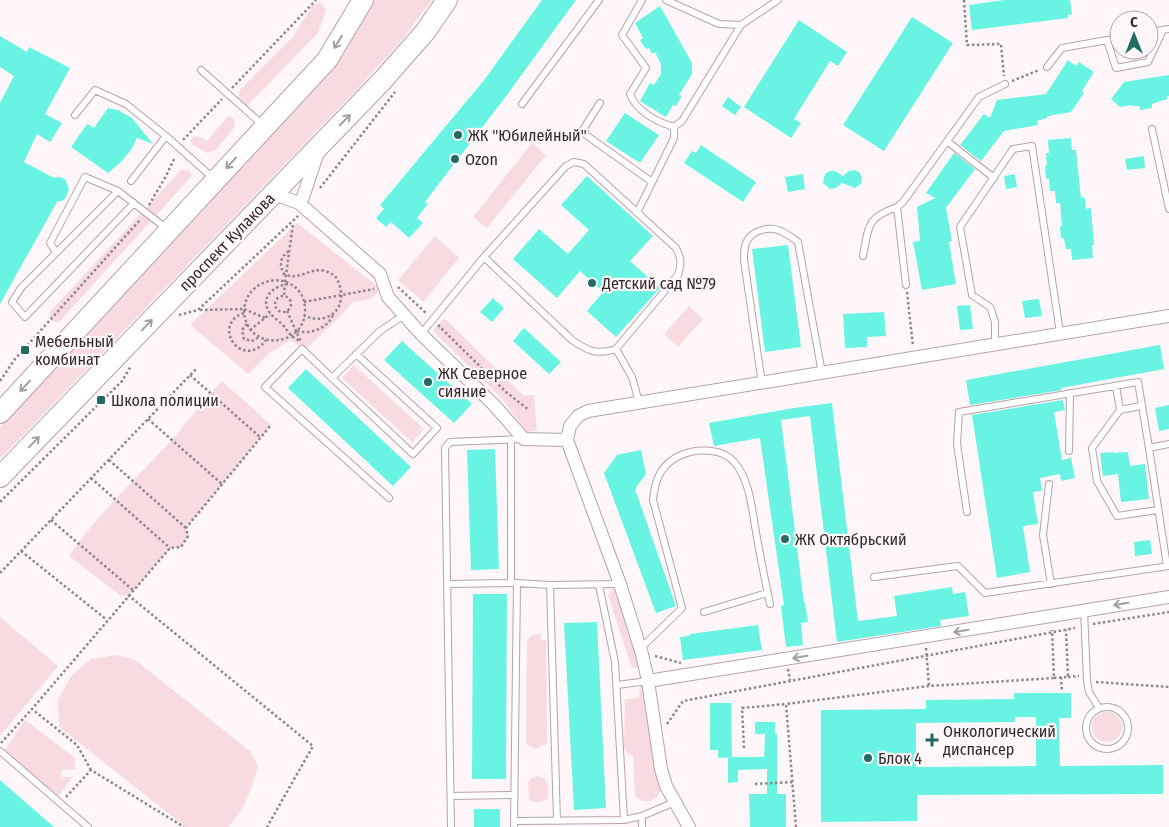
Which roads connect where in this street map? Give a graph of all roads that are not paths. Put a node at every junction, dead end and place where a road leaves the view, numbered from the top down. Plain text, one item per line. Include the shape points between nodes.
1 (363, 0) edge
2 (447, 0) edge
3 (599, 0) edge
4 (642, 0) edge
5 (666, 0) edge
6 (778, 0) edge
7 (741, 25) junction
8 (1166, 29) edge
9 (1107, 40) joint
10 (1047, 67) road end
11 (201, 70) dead end
12 (1005, 84) road end
13 (522, 104) dead end
14 (600, 104) dead end
15 (75, 116) dead end
16 (265, 127) junction
17 (674, 127) junction
18 (1152, 129) dead end
19 (166, 136) junction
20 (948, 142) junction
21 (322, 144) junction
22 (994, 178) junction
23 (131, 180) dead end
24 (215, 180) junction
25 (652, 182) junction
26 (118, 191) junction
27 (274, 194) junction
28 (134, 203) junction
29 (302, 206) junction
30 (897, 207) junction
31 (1169, 209) edge
32 (637, 212) junction
33 (169, 230) junction
34 (56, 252) junction
35 (863, 256) dead end
36 (484, 257) junction
37 (906, 285) road end
38 (404, 315) junction
39 (1169, 316) edge
40 (1060, 333) junction
41 (421, 334) junction
42 (995, 344) junction
43 (616, 349) junction
44 (356, 354) junction
45 (822, 373) junction
46 (332, 378) junction
47 (762, 384) junction
48 (1116, 386) junction
49 (1070, 393) junction
50 (638, 402) junction
51 (1141, 406) junction
52 (1120, 410) junction
53 (0, 413) edge
54 (524, 439) junction
55 (511, 440) junction
56 (567, 440) junction
57 (1169, 444) edge
58 (1149, 448) junction
59 (1069, 451) dead end
60 (0, 477) edge
61 (1049, 484) dead end
62 (388, 498) dead end
63 (1158, 510) junction
64 (967, 512) dead end
65 (1168, 566) edge
66 (874, 576) dead end
67 (448, 584) junction
68 (514, 584) junction
69 (620, 584) junction
70 (1052, 584) junction
71 (550, 585) junction
72 (599, 585) junction
73 (768, 593) junction
74 (1169, 597) edge
75 (770, 604) dead end
76 (1084, 610) junction
77 (704, 612) dead end
78 (640, 649) junction
79 (648, 681) junction
80 (617, 685) junction
81 (1099, 708) junction
82 (0, 751) edge
83 (514, 795) junction
84 (451, 796) junction
85 (675, 802) junction
86 (642, 816) junction
87 (624, 820) junction
88 (557, 821) junction
89 (514, 824) edge
90 (88, 827) edge
91 (451, 827) edge
92 (642, 827) edge
93 (689, 827) edge

1 -> 16 main road via 327,60
21 -> 2 main road, проспект Кулакова via 425,32
3 - 13 lane
4 - 17 lane via 622,35 646,68 630,94 633,103 659,122
5 - 7 lane via 719,24
6 - 7 lane
7 - 17 lane via 682,121
8 - 9 lane via 1148,62 1116,68
9 - 10 lane via 1062,48
11 - 16 lane
12 - 20 lane via 979,97
14 - 25 lane via 584,128 586,136
15 - 19 lane via 94,90 126,104
16 -> 24 main road
17 - 25 lane via 674,138
18 - 31 lane
19 - 23 lane
19 - 24 lane
20 - 22 lane
20 - 30 lane
21 - 27 main road, проспект Кулакова
21 - 29 street
22 - 40 lane via 1013,148 1032,146
22 - 42 lane via 960,227 972,295 990,307 995,322
24 - 33 main road
25 - 32 lane
26 - 28 lane
26 - 34 lane
26 - 34 lane via 84,176 50,243
27 - 29 street
60 -> 27 main road, проспект Кулакова
28 - 33 lane
28 - 34 lane via 24,317 12,302 20,288
29 - 38 street via 380,274 388,297
30 - 35 lane via 879,214 868,228
30 - 37 lane
32 - 36 lane via 584,164 574,162 566,166
32 - 43 lane via 676,248 681,266 678,275
33 -> 53 main road
36 - 41 lane
36 - 43 lane via 584,349 602,353
38 - 41 street
38 - 44 lane via 380,331
39 - 40 street
40 - 42 street
41 - 54 street
42 - 45 street
43 - 50 lane via 632,377
44 - 46 lane
44 - 46 lane via 437,428 413,454
45 - 47 street
45 - 47 lane via 798,242 780,230 762,230 750,237 744,260
46 - 62 lane via 302,349 265,387
47 - 50 street
48 - 49 lane
48 - 51 lane via 1138,382
48 - 52 lane
49 - 59 lane
49 - 64 lane via 959,412 957,444
50 - 56 street via 588,411 578,416 570,426
51 - 52 lane
51 - 58 lane
52 - 63 lane via 1092,448 1096,481 1117,516
54 - 55 lane
54 - 56 street
55 - 67 lane via 450,442 445,448
55 - 68 lane
56 - 69 street
57 - 58 lane
58 - 63 lane
61 - 70 lane via 1043,535
63 - 65 lane
65 - 70 lane
66 - 70 lane via 958,566 985,593
67 - 68 lane
67 - 84 lane
68 - 71 lane
68 - 83 lane
69 - 72 lane
69 - 78 street
71 - 72 lane
71 - 88 lane
72 - 80 lane
73 - 75 lane
73 - 77 lane
73 - 78 lane via 750,503 742,473 734,461 719,452 702,451 670,460 659,472 653,500 682,608
74 -> 76 street
76 -> 79 street
76 - 81 lane via 1086,681
78 - 79 street
79 - 80 lane
79 - 85 street via 666,786
80 - 87 lane
81 - 81 lane via 1116,709 1127,722 1125,739 1111,749 1102,748 1088,738 1087,721
82 - 90 lane
83 - 84 lane
83 - 89 lane
84 - 91 lane
85 - 86 lane
85 - 93 street
86 - 87 lane
86 - 92 lane
87 - 88 lane
88 - 89 lane

